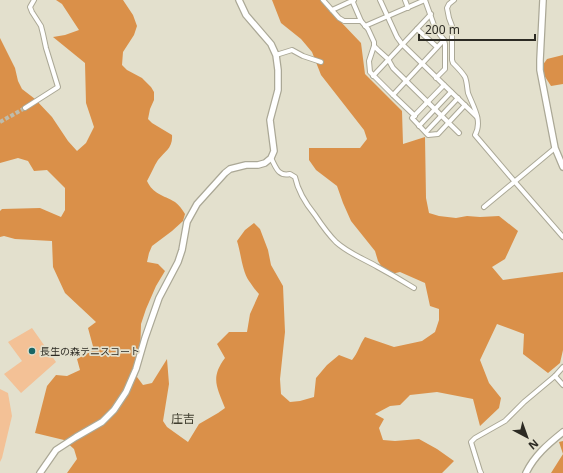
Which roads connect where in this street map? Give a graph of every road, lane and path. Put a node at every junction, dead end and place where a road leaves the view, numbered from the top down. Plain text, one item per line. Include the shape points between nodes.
1 (34, 0) edge
2 (239, 0) edge
3 (323, 0) edge
4 (353, 0) edge
5 (380, 0) edge
6 (404, 0) edge
7 (425, 0) edge
8 (454, 0) edge
9 (544, 0) edge
10 (408, 8) junction
11 (332, 10) junction
12 (431, 14) junction
13 (388, 17) junction
14 (361, 21) junction
15 (365, 26) junction
16 (417, 29) junction
17 (444, 40) junction
18 (402, 44) junction
19 (374, 46) junction
20 (437, 47) junction
21 (276, 55) junction
22 (388, 59) junction
23 (322, 62) dead end
24 (422, 64) junction
25 (373, 76) junction
26 (436, 78) junction
27 (406, 81) junction
28 (444, 85) junction
29 (451, 92) junction
30 (392, 95) junction
31 (458, 98) junction
32 (428, 102) junction
33 (465, 105) junction
34 (25, 108) tunnel mouth
35 (435, 109) junction
36 (415, 116) junction
37 (442, 116) junction
38 (477, 117) junction
39 (449, 122) junction
40 (419, 126) junction
41 (426, 132) junction
42 (460, 133) dead end
43 (555, 148) junction
44 (271, 158) junction
45 (563, 167) edge
46 (515, 182) junction
47 (484, 207) dead end
48 (563, 237) edge
49 (414, 288) dead end
50 (563, 367) edge
51 (555, 376) junction
52 (563, 385) edge
53 (563, 432) edge
54 (481, 472) edge
55 (40, 473) edge
56 (475, 473) edge
57 (526, 473) edge

1 - 34 street via 30,7 43,34 58,87
2 - 21 street via 246,15 271,44
3 - 11 street
4 - 11 street
4 - 14 street
5 - 13 street
6 - 10 street
7 - 10 street
7 - 12 street
8 - 38 street via 447,8 452,26 452,60 465,78
9 - 43 street via 540,70
10 - 13 street
11 - 14 street via 344,21
12 - 16 street
12 - 17 street via 435,28
13 - 15 street
13 - 18 street
14 - 15 street
15 - 19 street via 373,38
16 - 18 street
16 - 20 street
17 - 20 street
17 - 26 street via 444,68
18 - 22 street
18 - 24 street
19 - 22 street
19 - 25 street via 369,64
20 - 24 street
21 - 23 street via 292,50
21 - 44 street via 278,85 270,120 274,151
22 - 25 street
22 - 27 street
24 - 26 street
24 - 27 street
25 - 30 street
26 - 28 street
27 - 30 street
27 - 32 street
28 - 29 street
28 - 32 street
29 - 31 street
29 - 35 street
30 - 36 street
31 - 33 street
31 - 37 street
32 - 35 street
32 - 36 street
33 - 38 street
33 - 39 street
35 - 37 street
35 - 40 street
36 - 40 street via 412,118
37 - 39 street
37 - 41 street
38 - 46 street via 476,135
39 - 41 street via 438,134 428,135
39 - 42 street
40 - 41 street
43 - 45 street
43 - 46 street
44 - 49 street via 279,172 295,177 304,200 337,243
44 - 55 street via 258,165 230,168 197,204 187,222 178,262 159,298 126,392 102,422 56,450
46 - 47 street
46 - 48 street
50 - 51 street
51 - 52 street
51 - 54 street via 505,421 471,442
53 - 57 street via 537,456
54 - 56 street

